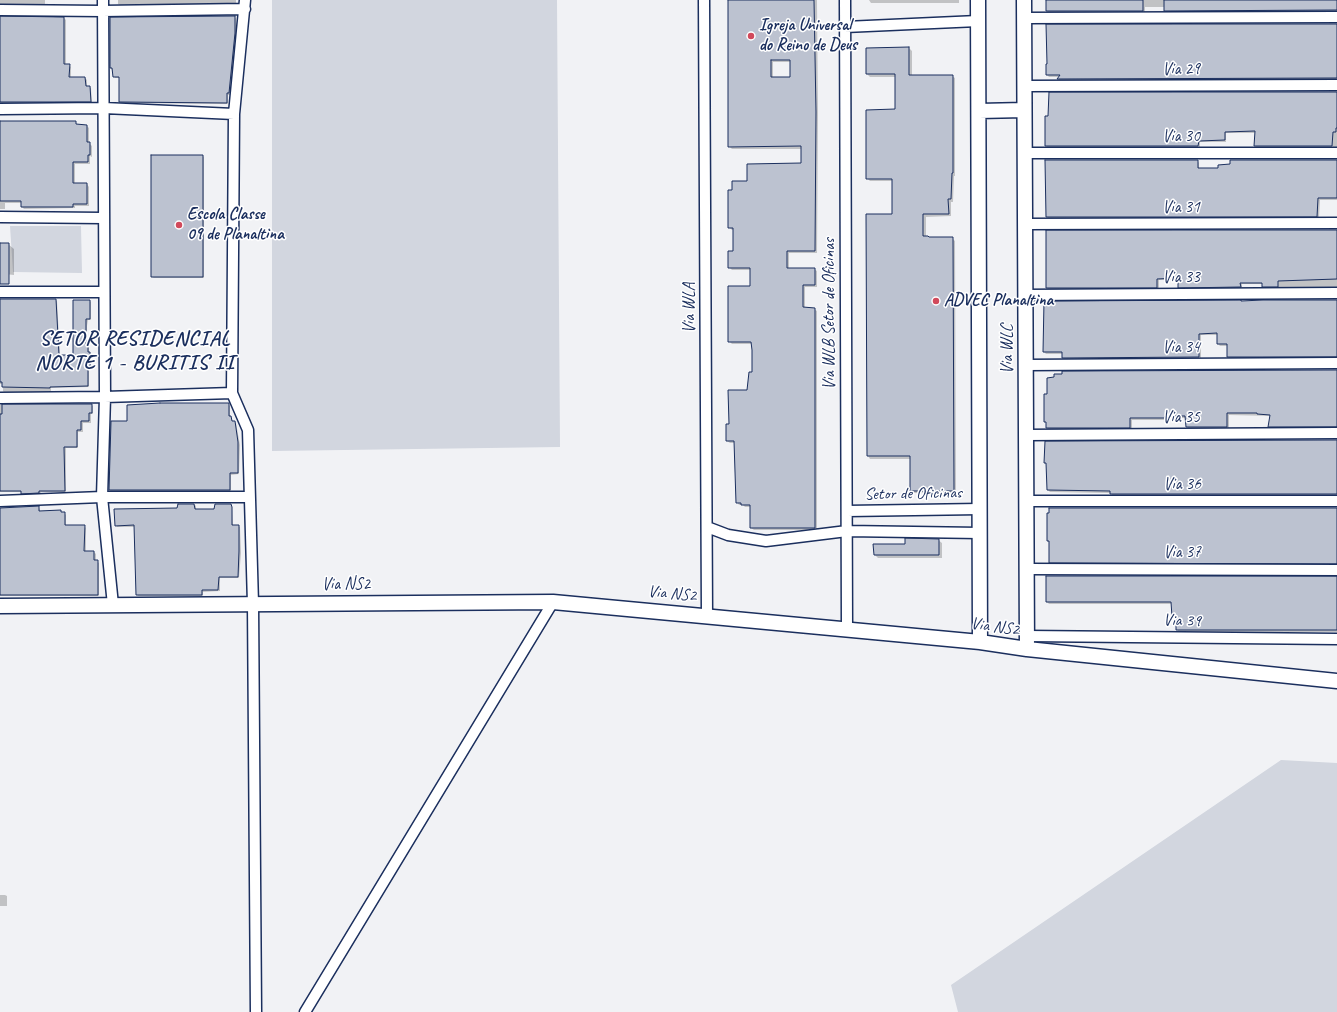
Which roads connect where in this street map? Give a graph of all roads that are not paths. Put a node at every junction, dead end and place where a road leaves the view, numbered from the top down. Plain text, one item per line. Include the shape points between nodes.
1 (103, 0) edge
2 (704, 0) edge
3 (845, 0) edge
4 (978, 0) edge
5 (1024, 0) edge
6 (245, 4) edge
7 (0, 10) edge
8 (102, 11) junction
9 (1337, 17) edge
10 (1024, 18) junction
11 (978, 21) junction
12 (845, 26) junction
13 (1024, 86) junction
14 (1337, 86) edge
15 (104, 108) junction
16 (0, 109) edge
17 (1024, 110) junction
18 (979, 111) junction
19 (234, 114) junction
20 (1024, 153) junction
21 (1337, 154) edge
22 (0, 217) edge
23 (103, 218) junction
24 (1337, 223) edge
25 (1025, 224) junction
26 (0, 292) edge
27 (104, 292) junction
28 (1337, 293) edge
29 (1025, 295) junction
30 (1337, 363) edge
31 (1026, 364) junction
32 (232, 393) junction
33 (104, 397) junction
34 (0, 398) edge
35 (1337, 433) edge
36 (1026, 435) junction
37 (249, 496) junction
38 (102, 497) junction
39 (0, 501) edge
40 (1026, 501) junction
41 (1337, 501) edge
42 (980, 509) junction
43 (847, 511) junction
44 (706, 528) junction
45 (847, 531) junction
46 (980, 533) junction
47 (1027, 569) junction
48 (1337, 570) edge
49 (553, 602) junction
50 (253, 604) junction
51 (112, 605) junction
52 (0, 606) edge
53 (707, 615) junction
54 (847, 629) junction
55 (1337, 639) edge
56 (980, 642) junction
57 (1027, 642) junction
58 (1337, 681) edge
59 (256, 1012) edge
60 (304, 1012) edge

1 - 8 street
2 - 44 street, Via WLA
3 - 12 street, Via WLB Setor de Oficinas
4 - 11 street, Via WLC
5 - 10 street, Via WLC
6 - 8 street
6 - 19 street
7 - 8 street
8 - 15 street
9 - 10 street
10 - 13 street, Via WLC
11 - 12 street
11 - 18 street, Via WLC
12 - 43 street, Via WLB Setor de Oficinas
13 - 14 street, Via 29
13 - 17 street, Via WLC
15 - 16 street
15 - 19 street
15 - 23 street
17 - 18 street
17 - 20 street, Via WLC
18 - 42 street, Via WLC
19 - 32 street
20 - 21 street, Via 30
20 - 25 street, Via WLC
22 - 23 street
23 - 27 street
24 - 25 street, Via 31
25 - 29 street, Via WLC
26 - 27 street
27 - 33 street
28 - 29 street, Via 33
29 - 31 street, Via WLC
30 - 31 street, Via 34
31 - 36 street, Via WLC
32 - 33 street
32 - 37 street via 248,430
33 - 34 street
33 - 38 street
35 - 36 street, Via 35
36 - 40 street, Via WLC
37 - 38 street
37 - 50 street
38 - 39 street
38 - 51 street
40 - 41 street, Via 36
40 - 47 street, Via WLC
42 - 43 street, Setor de Oficinas
42 - 46 street, Via WLC
43 - 45 street, Via WLB Setor de Oficinas
44 - 45 street via 728,535 766,541
44 - 53 street, Via WLA
45 - 46 street
45 - 54 street, Via WLB Setor de Oficinas
46 - 56 street, Via WLC
47 - 48 street, Via 37
47 - 57 street, Via WLC
49 - 50 street, Via NS2
49 - 53 street, Via NS2
49 - 60 street
50 - 51 street, Via NS2
50 - 59 street
51 - 52 street, Via NS2
53 - 54 street, Via NS2
54 - 56 street, Via NS2
55 - 57 street, Via 39
56 - 57 street, Via NS2
57 - 58 street, Via NS2

